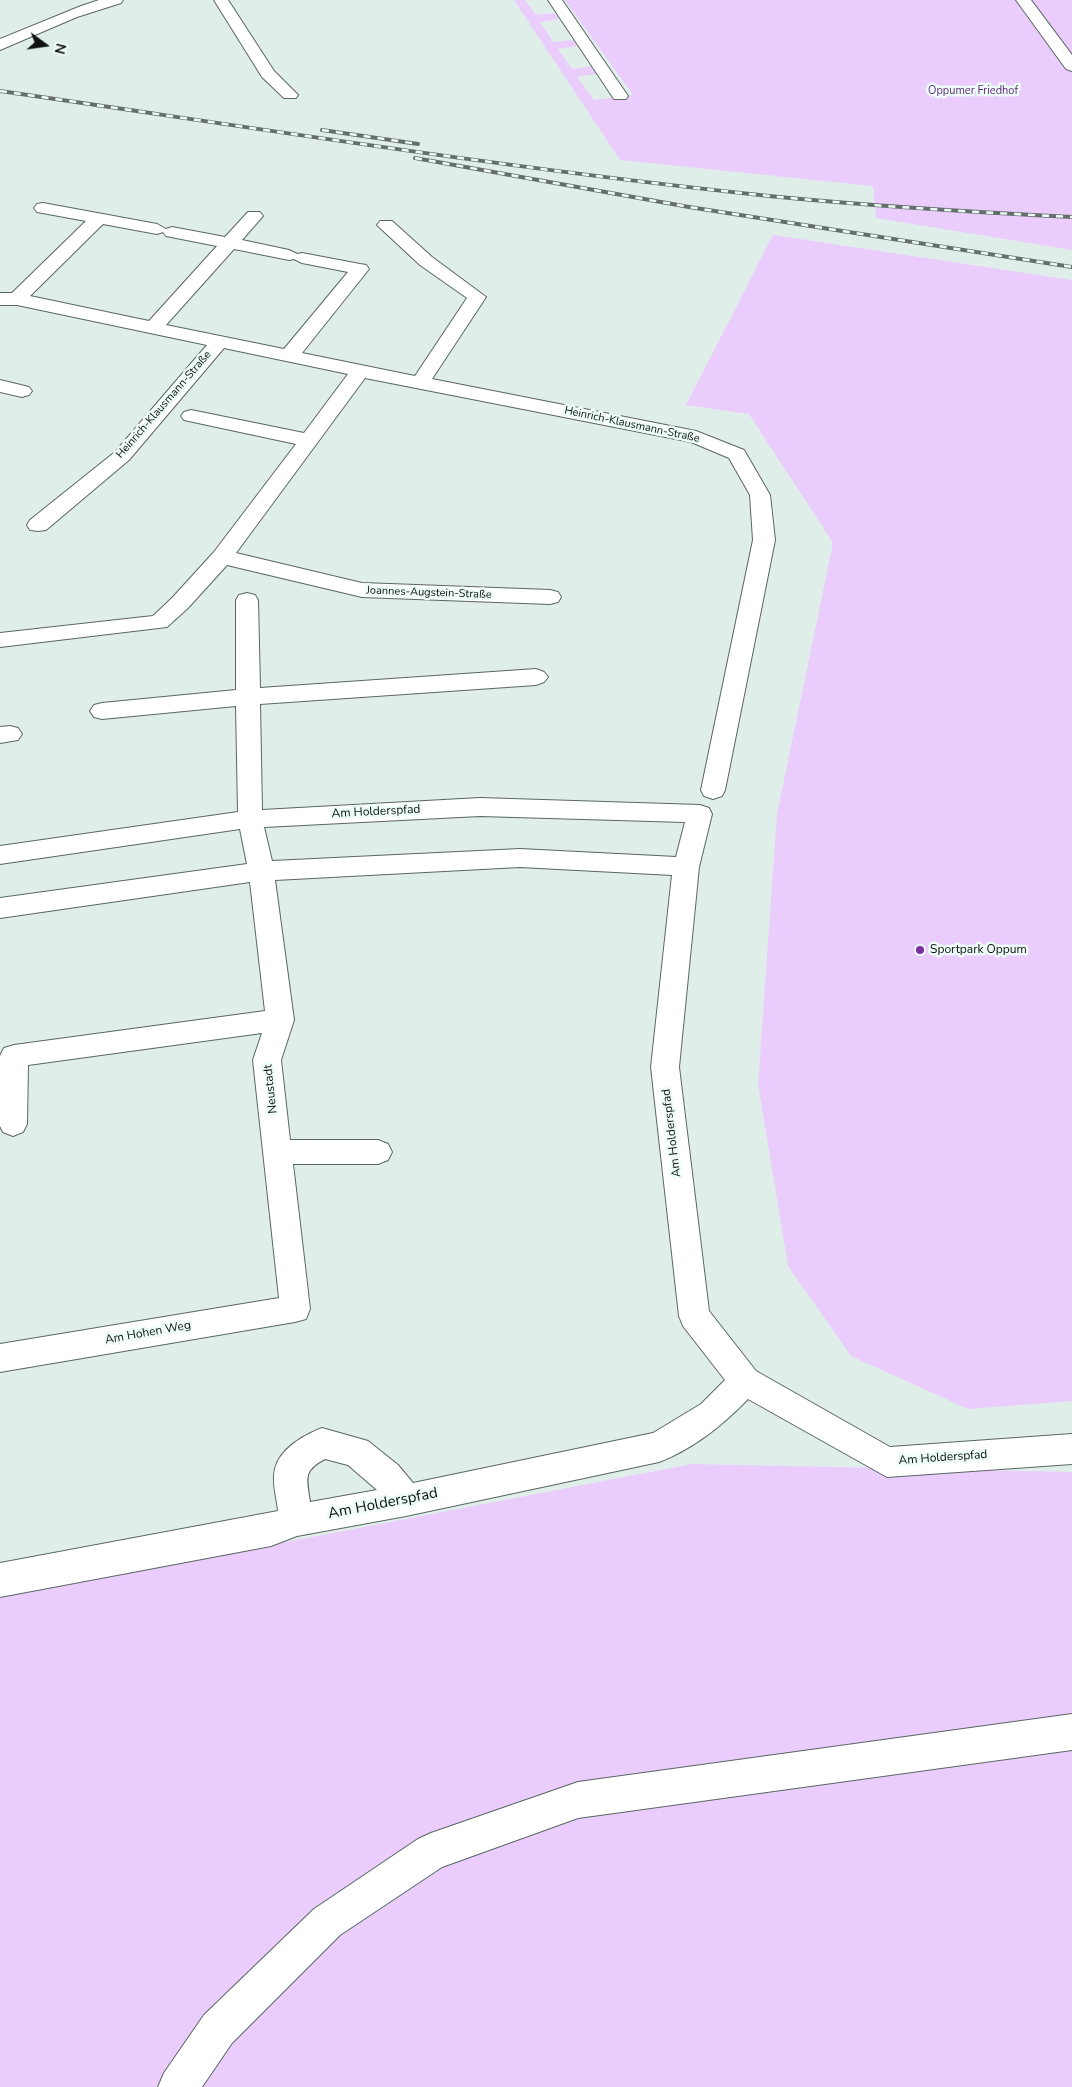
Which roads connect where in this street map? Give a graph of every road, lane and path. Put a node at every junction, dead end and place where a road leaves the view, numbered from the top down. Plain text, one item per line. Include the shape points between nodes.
1 (116, 0) edge
2 (221, 0) edge
3 (555, 0) edge
4 (1023, 0) edge
5 (0, 46) edge
6 (1072, 66) edge
7 (290, 95) dead end
8 (620, 96) dead end
9 (43, 208) dead end
10 (254, 216) dead end
11 (99, 218) junction
12 (386, 225) dead end
13 (230, 243) junction
14 (8, 299) edge
15 (153, 328) junction
16 (219, 342) junction
17 (290, 356) junction
18 (360, 371) junction
19 (420, 383) junction
20 (0, 386) edge
21 (22, 391) dead end
22 (192, 416) dead end
23 (308, 440) junction
24 (38, 525) dead end
25 (222, 557) junction
26 (550, 597) dead end
27 (247, 600) dead end
28 (0, 640) edge
29 (536, 677) dead end
30 (248, 697) junction
31 (102, 711) dead end
32 (707, 802) junction
33 (250, 819) junction
34 (0, 854) edge
35 (686, 867) junction
36 (261, 871) junction
37 (0, 908) edge
38 (280, 1020) junction
39 (13, 1124) dead end
40 (278, 1152) junction
41 (378, 1152) dead end
42 (295, 1308) joint
43 (0, 1358) edge
44 (745, 1381) junction
45 (1072, 1449) edge
46 (406, 1500) junction
47 (296, 1520) junction
48 (0, 1580) edge
49 (1072, 1732) edge
50 (178, 2087) edge

1 - 5 main road via 98,4
2 - 7 main road via 268,74
3 - 8 main road
4 - 6 main road
9 - 11 main road
10 - 13 main road
11 - 13 main road
11 - 14 main road
12 - 19 main road via 426,260 477,297
13 - 15 main road
13 - 17 main road via 360,269
14 - 15 main road, Heinrich-Klausmann-Straße
15 - 16 main road, Heinrich-Klausmann-Straße
16 - 17 main road, Heinrich-Klausmann-Straße
16 - 24 main road, Heinrich-Klausmann-Straße via 122,456
17 - 18 main road, Heinrich-Klausmann-Straße
18 - 19 main road, Heinrich-Klausmann-Straße
18 - 23 main road
19 - 32 main road, Heinrich-Klausmann-Straße via 696,437 738,454 760,495 764,540
20 - 21 main road
22 - 23 main road
23 - 25 main road
25 - 26 main road, Joannes-Augstein-Straße via 362,590
25 - 28 main road via 159,622
27 - 30 main road, Neustadt
29 - 30 main road
30 - 31 main road
30 - 33 main road, Neustadt
32 - 33 main road, Am Holderspfad via 480,807
32 - 35 main road, Am Holderspfad
33 - 34 main road, Am Holderspfad
33 - 36 main road, Neustadt
35 - 36 main road via 520,858
35 - 44 main road, Am Holderspfad via 665,1067 694,1316
36 - 37 main road
36 - 38 main road, Neustadt
38 - 39 main road via 14,1056
38 - 40 main road, Neustadt via 267,1060
40 - 41 main road
40 - 42 main road, Neustadt
42 - 43 main road, Am Hohen Weg
44 - 45 main road, Am Holderspfad via 887,1462
44 - 46 main road, Am Holderspfad via 712,1414 659,1447
46 - 47 main road, Am Holderspfad
46 - 47 main road via 386,1476 357,1452 322,1443 301,1455 290,1474
47 - 48 main road, Am Holderspfad via 271,1530
49 - 50 main road via 578,1800 431,1852 327,1922 218,2029

